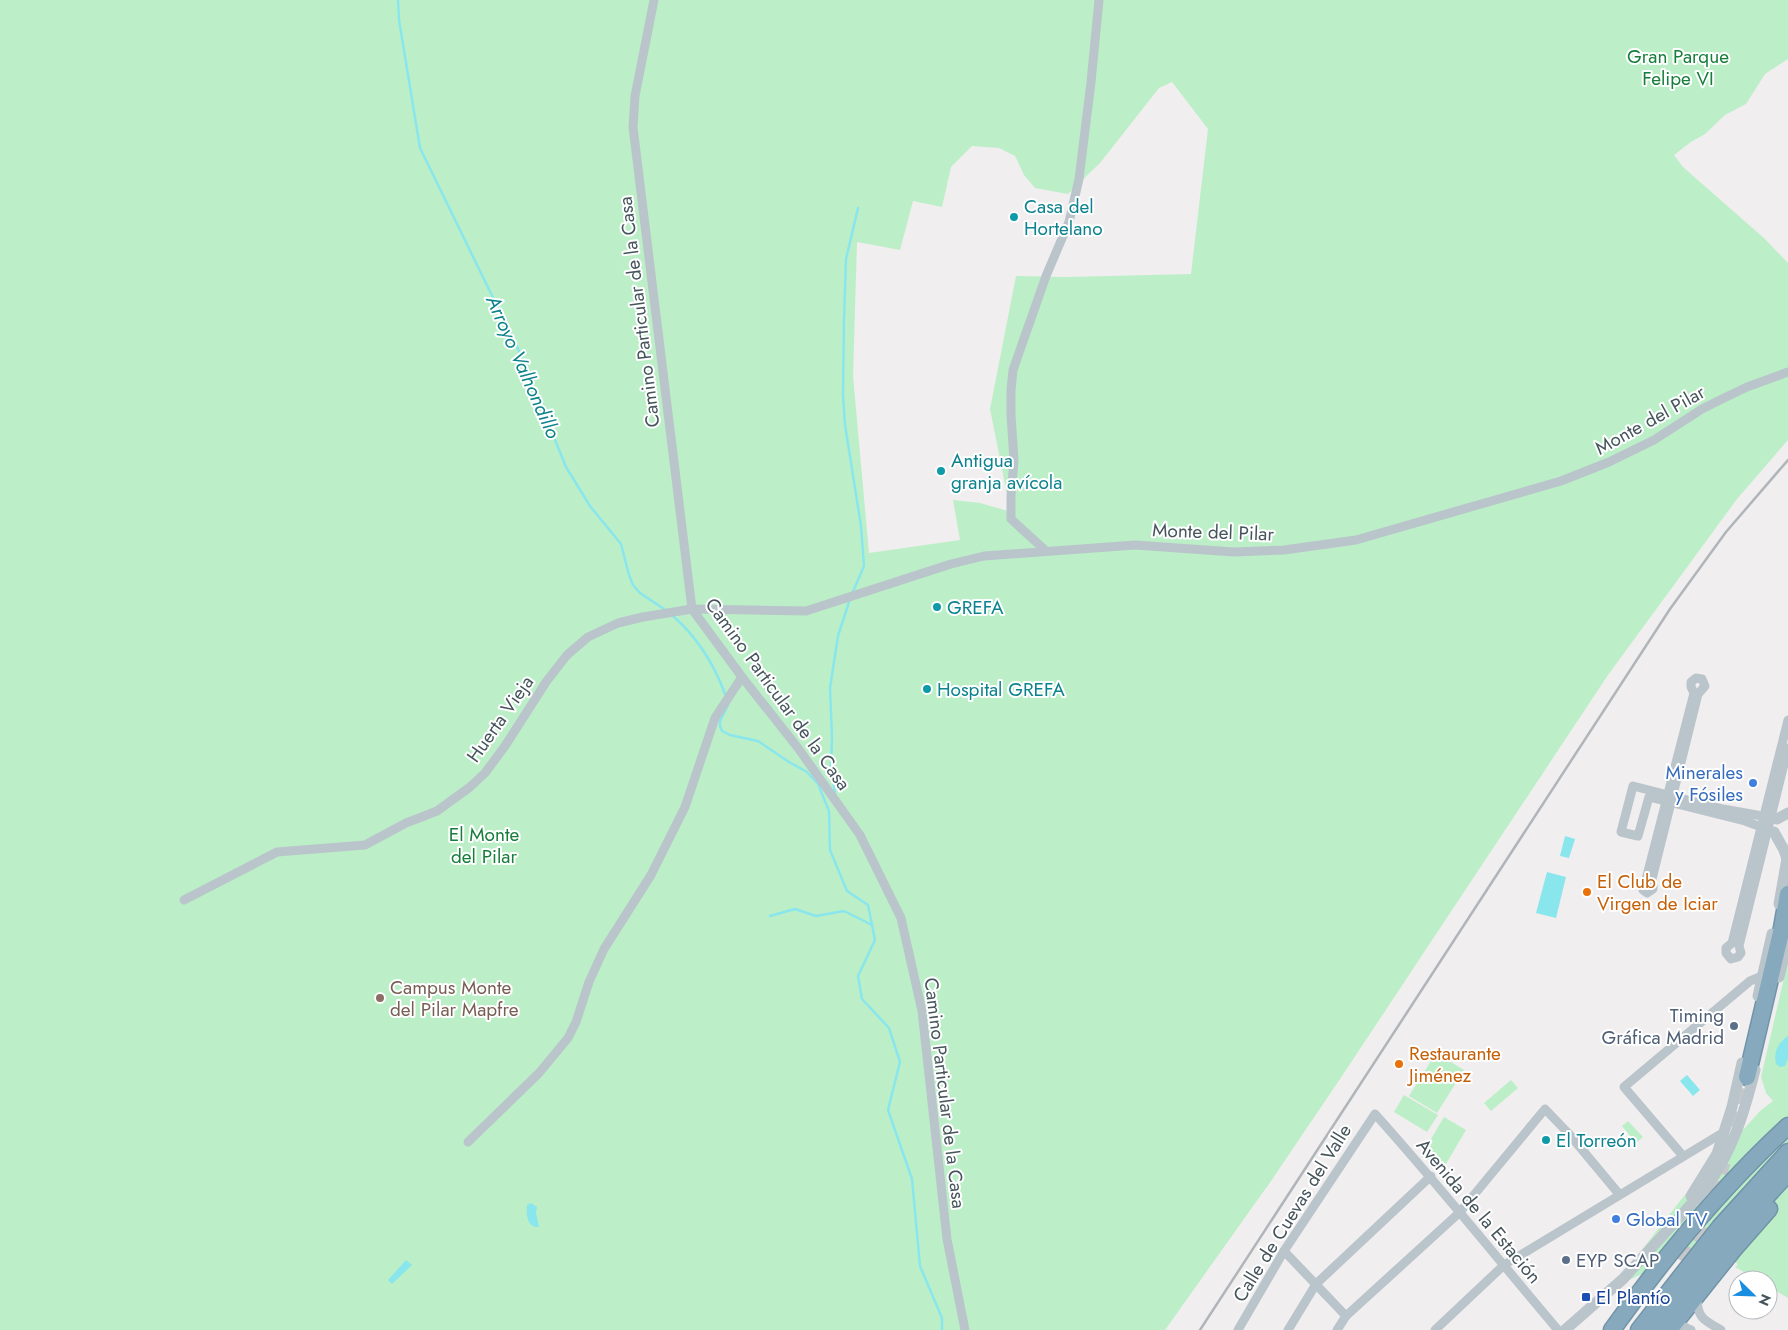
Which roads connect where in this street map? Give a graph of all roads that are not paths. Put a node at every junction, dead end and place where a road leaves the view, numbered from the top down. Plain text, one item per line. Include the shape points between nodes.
1 (654, 0) edge
2 (1098, 0) edge
3 (1788, 372) edge
4 (1046, 551) junction
5 (692, 609) junction
6 (643, 617) joint
7 (742, 677) junction
8 (1788, 720) edge
9 (1788, 748) edge
10 (1669, 799) junction
11 (1788, 813) edge
12 (1771, 823) edge
13 (1788, 836) edge
14 (1787, 856) edge
15 (1787, 888) edge
16 (184, 900) dead end
17 (1788, 940) edge
18 (1762, 976) junction
19 (1747, 1077) tunnel mouth
20 (1375, 1114) joint
21 (1787, 1127) edge
22 (1724, 1132) junction
23 (468, 1142) dead end
24 (1788, 1152) edge
25 (1683, 1156) junction
26 (1713, 1171) junction
27 (1788, 1173) edge
28 (1430, 1176) junction
29 (1788, 1189) edge
30 (1619, 1194) junction
31 (1459, 1213) junction
32 (1284, 1251) junction
33 (1680, 1260) tunnel mouth
34 (1504, 1265) junction
35 (1316, 1284) junction
36 (1698, 1295) junction
37 (1346, 1316) junction
38 (1665, 1329) edge
39 (966, 1330) edge
40 (1238, 1330) edge
41 (1288, 1330) edge
42 (1338, 1330) edge
43 (1435, 1330) edge
44 (1558, 1330) edge
45 (1565, 1330) edge
46 (1612, 1330) edge
47 (1628, 1330) edge
48 (1640, 1330) edge
49 (1691, 1330) edge
50 (1721, 1330) edge

1 - 5 street, Camino Particular de la Casa via 635,96 633,127
2 - 4 street via 1079,179 1069,222 1013,370 1011,390 1014,460 1011,518
3 - 4 street, Monte del Pilar via 1702,409 1654,440 1610,462 1561,481 1356,540 1284,550 1234,552 1135,545
4 - 5 street, Monte del Pilar via 984,556 951,564 806,611
5 - 6 street, Monte del Pilar
5 - 7 street, Camino Particular de la Casa
6 - 16 street, Huerta Vieja via 588,636 567,655 485,773 437,811 365,845 277,852
7 - 23 street via 715,718 685,807 652,875 604,949 568,1038
7 - 39 street, Camino Particular de la Casa via 860,835 901,918 922,1011 947,1239
8 - 12 street
9 - 12 street
10 - 10 street via 1633,786 1621,832 1638,836 1649,797
10 - 10 street via 1642,885 1646,893 1653,890 1651,883
10 - 10 street via 1698,694 1705,686 1698,677 1691,682 1694,693
10 - 12 street
11 - 12 street
12 - 12 street via 1732,944 1726,948 1731,959 1741,952 1739,946
12 - 13 street
12 - 14 street
14 - 15 street
15 - 18 street
15 - 19 highway via 1782,928
17 - 26 street via 1741,1123 1733,1143
18 - 22 street
18 - 25 street via 1750,980 1624,1087
20 - 28 street, Avenida de la Estación
20 - 32 street, Calle de Cuevas del Valle
21 - 46 highway via 1698,1220
22 - 25 street
22 - 26 street
24 - 48 highway via 1720,1227
25 - 30 street
26 - 45 street via 1706,1188 1623,1279
27 - 38 highway via 1729,1237
28 - 31 street, Avenida de la Estación
28 - 35 street
29 - 36 highway
30 - 31 street via 1545,1109
30 - 34 street
31 - 34 street, Avenida de la Estación
31 - 37 street
32 - 35 street
32 - 40 street, Calle de Cuevas del Valle
33 - 47 highway
34 - 43 street
34 - 44 street, Avenida de la Estación
35 - 37 street
35 - 41 street
36 - 38 highway
36 - 50 street via 1697,1310 1706,1321
37 - 42 street
38 - 49 street via 1684,1327

